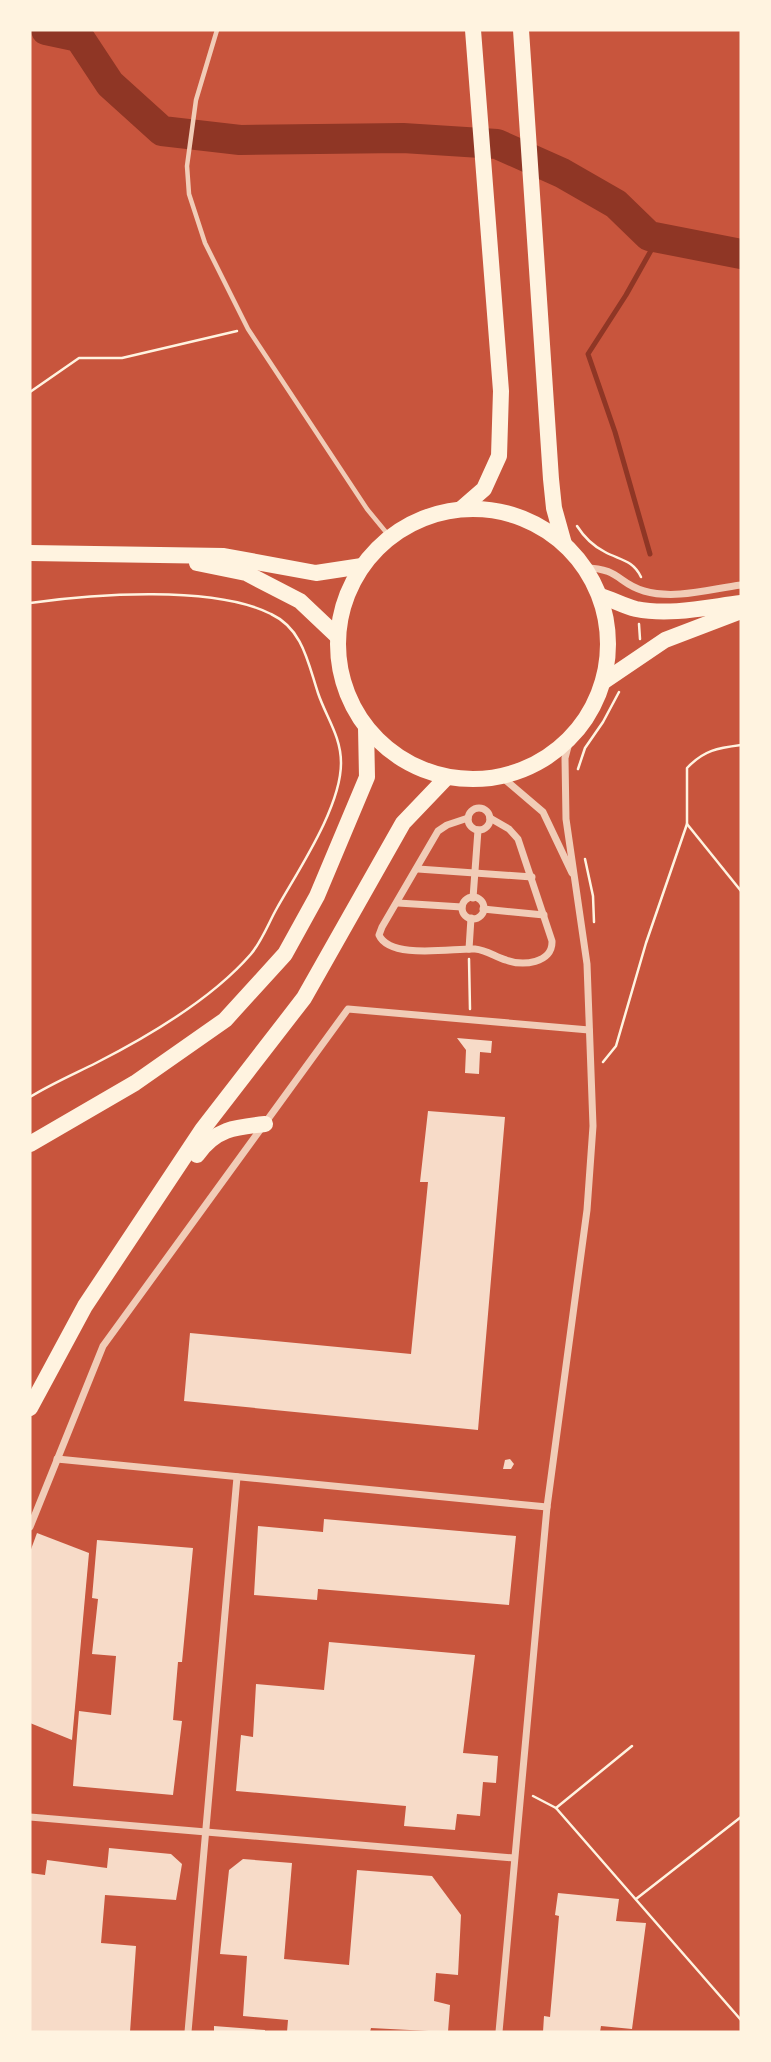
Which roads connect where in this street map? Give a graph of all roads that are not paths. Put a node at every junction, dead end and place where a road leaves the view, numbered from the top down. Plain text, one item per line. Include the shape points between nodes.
1 (217, 30) edge
2 (473, 30) edge
3 (521, 30) edge
4 (461, 509) junction
5 (390, 537) junction
6 (564, 544) junction
7 (30, 553) edge
8 (153, 554) junction
9 (362, 566) junction
10 (585, 568) junction
11 (741, 585) edge
12 (600, 596) junction
13 (741, 603) edge
14 (741, 611) edge
15 (337, 636) junction
16 (603, 682) junction
17 (366, 727) junction
18 (570, 738) junction
19 (502, 776) junction
20 (447, 777) junction
21 (468, 818) junction
22 (490, 818) junction
23 (478, 830) junction
24 (418, 869) junction
25 (475, 874) junction
26 (532, 877) junction
27 (577, 883) junction
28 (473, 898) junction
29 (398, 903) junction
30 (462, 907) junction
31 (483, 909) junction
32 (544, 915) junction
33 (471, 918) junction
34 (469, 949) junction
35 (589, 1030) junction
36 (265, 1124) junction
37 (30, 1144) edge
38 (85, 1306) junction
39 (30, 1408) edge
40 (57, 1459) junction
41 (237, 1477) junction
42 (547, 1507) junction
43 (30, 1527) edge
44 (30, 1817) edge
45 (206, 1832) junction
46 (514, 1858) junction
47 (188, 2032) edge
48 (499, 2032) edge

1 - 5 lane via 196,100 187,166 189,194 205,243 248,329
2 - 4 main road via 501,391 499,456 484,489
3 - 6 main road via 551,479
4 - 5 main road via 435,514
4 - 6 main road via 516,516
5 - 9 main road
6 - 10 main road
7 - 8 main road
8 - 9 main road via 224,556 316,573
8 - 15 main road via 246,573 300,601
9 - 15 main road via 349,588
10 - 11 street via 603,568 642,591 670,595
10 - 12 main road
12 - 13 main road via 638,609 691,610
12 - 16 main road via 609,638
14 - 16 main road via 665,640
15 - 17 main road via 339,668 349,699
16 - 18 main road via 596,702
17 - 20 main road via 388,750 416,767
17 - 37 main road via 367,776 317,896 285,954 225,1020 135,1083
18 - 19 main road via 527,769
18 - 27 street via 565,758 566,819
19 - 20 main road
19 - 27 street via 543,812
20 - 38 main road via 403,823 304,998 202,1130
21 - 22 street via 480,809
21 - 23 street
21 - 24 street via 438,831
22 - 23 street via 488,825
22 - 26 street via 519,839
23 - 25 street
24 - 25 street
24 - 29 street
25 - 26 street
25 - 28 street
26 - 32 street
27 - 35 street
28 - 30 street via 465,900
28 - 31 street
29 - 30 street
29 - 34 street via 379,935 382,943 446,952
30 - 33 street via 464,915
31 - 32 street
31 - 33 street via 477,918
32 - 34 street via 552,941 547,957 534,962 506,961
33 - 34 street
35 - 36 street via 348,1009
35 - 42 street via 593,1126 587,1210
36 - 38 main road via 233,1127 207,1141
36 - 40 street via 103,1346
38 - 39 main road
40 - 41 street
40 - 43 street
41 - 42 street
41 - 45 street
42 - 46 street
44 - 45 street
45 - 46 street
45 - 47 street
46 - 48 street

